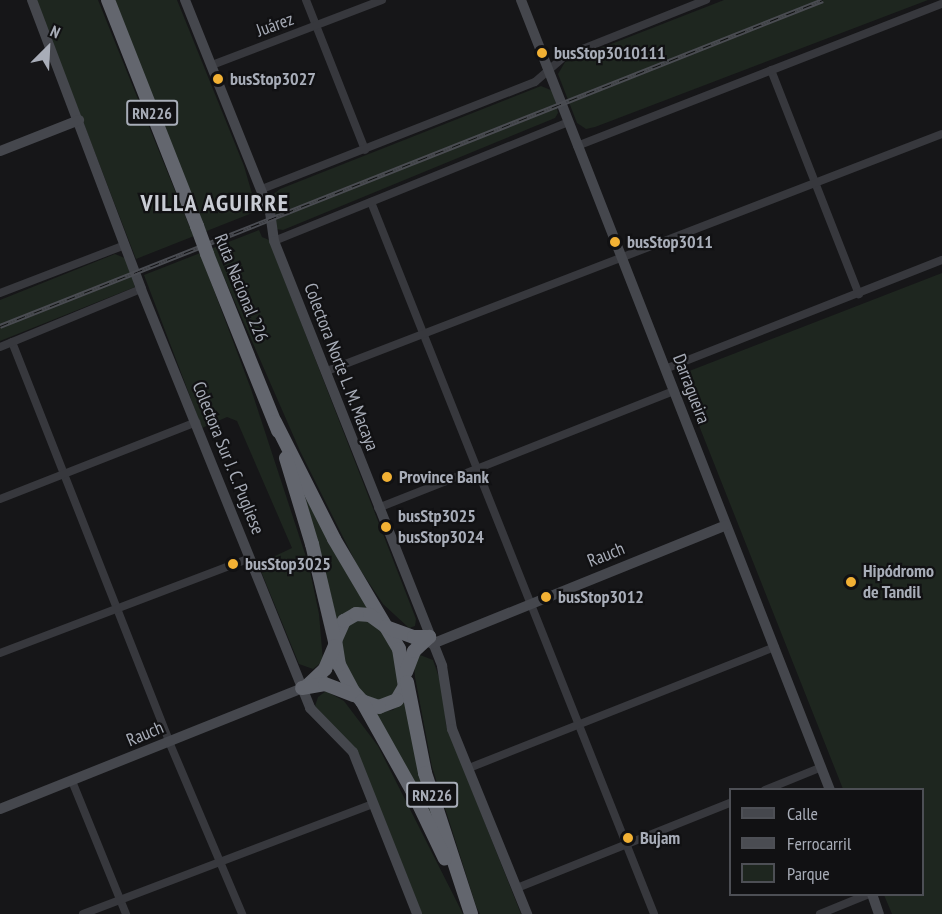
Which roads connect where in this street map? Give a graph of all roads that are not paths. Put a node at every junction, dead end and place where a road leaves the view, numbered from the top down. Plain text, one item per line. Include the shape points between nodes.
1 (32, 0) edge
2 (108, 0) edge
3 (185, 0) edge
4 (306, 0) edge
5 (382, 0) edge
6 (521, 0) edge
7 (706, 0) edge
8 (942, 4) edge
9 (317, 27) junction
10 (212, 65) junction
11 (771, 70) junction
12 (550, 72) junction
13 (79, 120) junction
14 (569, 122) junction
15 (942, 134) edge
16 (577, 146) junction
17 (365, 150) junction
18 (0, 151) edge
19 (814, 182) junction
20 (262, 189) junction
21 (371, 202) junction
22 (274, 241) junction
23 (125, 245) junction
24 (621, 257) junction
25 (942, 260) edge
26 (141, 289) junction
27 (0, 293) edge
28 (859, 294) junction
29 (422, 334) junction
30 (12, 342) junction
31 (0, 347) edge
32 (665, 369) junction
33 (327, 372) junction
34 (674, 391) junction
35 (196, 422) junction
36 (275, 422) junction
37 (480, 469) junction
38 (63, 474) junction
39 (0, 499) edge
40 (378, 508) junction
41 (726, 525) junction
42 (250, 558) junction
43 (531, 603) junction
44 (117, 607) junction
45 (385, 626) junction
46 (431, 640) junction
47 (335, 643) junction
48 (775, 647) junction
49 (0, 653) edge
50 (406, 676) junction
51 (302, 688) junction
52 (360, 700) junction
53 (578, 726) junction
54 (170, 744) junction
55 (822, 767) junction
56 (469, 768) junction
57 (72, 781) junction
58 (768, 788) edge
59 (830, 788) edge
60 (729, 803) edge
61 (374, 804) junction
62 (0, 809) edge
63 (627, 844) junction
64 (221, 862) junction
65 (517, 888) junction
66 (865, 896) edge
67 (871, 896) edge
68 (120, 899) junction
69 (470, 912) edge
70 (83, 914) edge
71 (126, 914) edge
72 (242, 914) edge
73 (417, 914) edge
74 (527, 914) edge
75 (654, 914) edge
76 (820, 914) edge
77 (879, 914) edge

1 - 13 main road, Colectora Sur J. C. Pugliese
2 - 36 highway, Ruta Nacional 226 / RN226, bridge
3 - 10 main road, Colectora Norte L. M. Macaya
4 - 9 street
5 - 9 street, Juárez
6 - 12 main road, Darragueira
7 - 12 street via 565,56
8 - 11 street
9 - 10 street, Juárez
9 - 17 street
10 - 20 main road, Colectora Norte L. M. Macaya
11 - 16 street
11 - 19 street
12 - 14 main road, Darragueira
12 - 17 street via 535,82
13 - 18 main road
13 - 23 main road, Colectora Sur J. C. Pugliese
14 - 16 main road, Darragueira
14 - 21 street
15 - 19 street
16 - 24 main road, Darragueira
17 - 20 street
19 - 24 street
19 - 28 street
20 - 22 main road, Colectora Norte L. M. Macaya via 271,214
21 - 22 street
21 - 29 street
22 - 33 main road, Colectora Norte L. M. Macaya
23 - 26 main road, Colectora Sur J. C. Pugliese
23 - 27 street
24 - 29 street
24 - 32 main road, Darragueira
25 - 28 street
26 - 30 street
26 - 35 main road, Colectora Sur J. C. Pugliese
28 - 32 street
29 - 33 street
29 - 37 street
30 - 31 street
30 - 38 street
32 - 34 main road, Darragueira
33 - 40 main road, Colectora Norte L. M. Macaya
34 - 37 street
34 - 41 main road, Darragueira
35 - 38 street
35 - 42 main road, Colectora Sur J. C. Pugliese
36 - 45 highway, Ruta Nacional 226 / RN226 via 334,539
36 - 47 highway, Ruta Nacional 226 / RN226 via 310,535
37 - 40 street
37 - 43 street
38 - 39 street
38 - 44 street
40 - 46 main road, Colectora Norte L. M. Macaya
41 - 43 main road, Rauch
41 - 48 main road, Darragueira
42 - 44 street
42 - 51 main road, Colectora Sur J. C. Pugliese
43 - 46 main road, Rauch
43 - 53 street
44 - 49 street
44 - 54 street
45 - 46 highway
45 - 47 highway via 370,615 356,614 344,621
45 - 50 highway, Ruta Nacional 226 / RN226 via 399,649
46 - 50 highway via 414,651
46 - 56 main road, Colectora Norte L. M. Macaya via 445,676 452,729
47 - 51 highway via 321,674
47 - 52 highway, Ruta Nacional 226 / RN226 via 342,673
48 - 53 street
48 - 55 main road, Darragueira
50 - 52 highway via 400,696 389,705 379,707
50 - 69 highway, Ruta Nacional 226 / RN226 via 425,773
51 - 52 highway via 332,685
51 - 54 main road, Rauch
51 - 61 main road, Colectora Sur J. C. Pugliese via 314,714 353,752
52 - 69 highway, Ruta Nacional 226 / RN226 via 412,790
53 - 56 street
53 - 63 street
54 - 57 main road, Rauch
54 - 64 street
55 - 58 street
55 - 59 main road, Darragueira
56 - 65 main road, Colectora Norte L. M. Macaya
57 - 62 main road, Rauch
57 - 68 street
60 - 63 street
61 - 64 street
61 - 73 main road, Colectora Sur J. C. Pugliese
63 - 65 street
63 - 75 street
64 - 68 street
64 - 72 street
65 - 74 main road, Colectora Norte L. M. Macaya
66 - 76 street
67 - 77 main road
68 - 70 street
68 - 71 street

